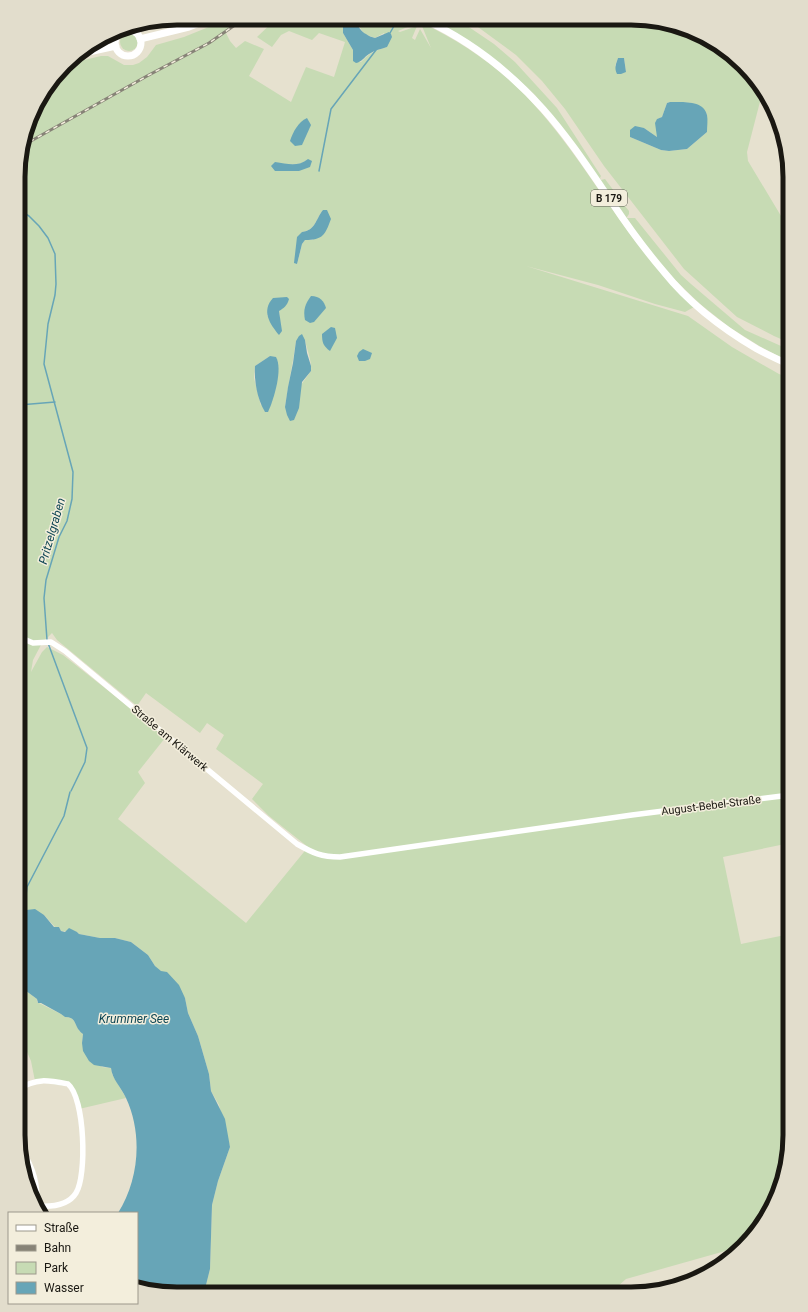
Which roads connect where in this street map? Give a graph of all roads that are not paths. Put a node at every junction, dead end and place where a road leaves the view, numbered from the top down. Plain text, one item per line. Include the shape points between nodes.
1 (192, 25) edge
2 (434, 25) edge
3 (133, 31) edge
4 (116, 38) edge
5 (140, 39) junction
6 (116, 46) junction
7 (91, 51) edge
8 (783, 362) edge
9 (25, 640) edge
10 (783, 796) edge
11 (315, 854) joint
12 (25, 1086) edge
13 (27, 1161) edge
14 (37, 1193) edge
15 (43, 1207) edge

1 - 5 main road
2 - 8 main road, B 179 via 463,40 497,64 544,110 665,273 696,304 758,350
3 - 5 main road
4 - 6 main road
5 - 6 main road via 138,50 132,55 120,53
6 - 7 main road
9 - 11 street, Straße am Klärwerk via 33,643 51,642 65,651 297,844
10 - 11 street, August-Bebel-Straße via 340,857
12 - 15 street via 36,1081 68,1084 75,1092 82,1120 81,1179 76,1194 64,1203
13 - 14 street via 33,1171

